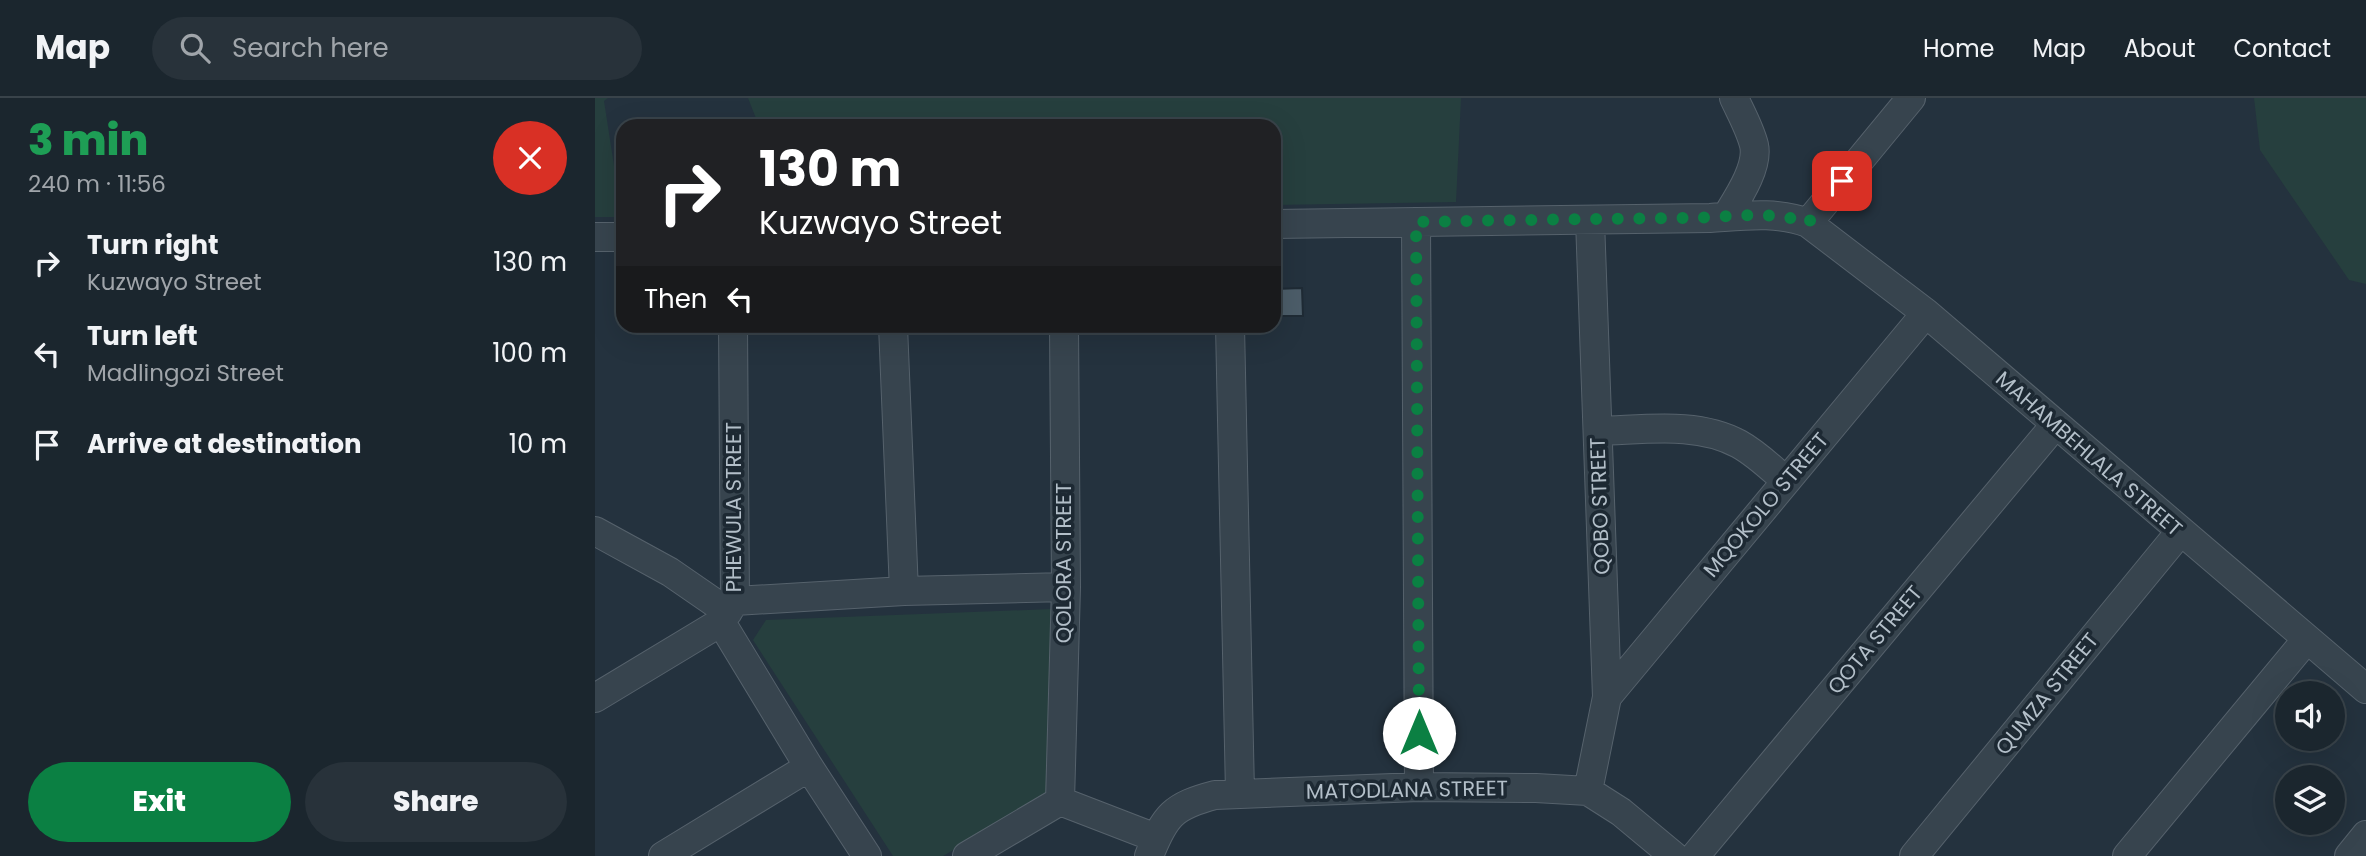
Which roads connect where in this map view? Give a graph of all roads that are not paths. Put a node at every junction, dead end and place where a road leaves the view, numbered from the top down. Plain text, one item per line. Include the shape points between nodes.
1 (1734, 98) edge
2 (1911, 98) edge
3 (1727, 217) junction
4 (1590, 220) junction
5 (1416, 222) junction
6 (1808, 223) junction
7 (1281, 224) edge
8 (595, 237) edge
9 (616, 237) edge
10 (1926, 313) junction
11 (733, 333) edge
12 (893, 333) edge
13 (1064, 333) edge
14 (1230, 333) edge
15 (2055, 425) junction
16 (1598, 431) junction
17 (1786, 481) junction
18 (595, 530) edge
19 (2180, 532) junction
20 (1066, 587) junction
21 (904, 591) junction
22 (728, 611) junction
23 (2307, 639) junction
24 (2366, 689) edge
25 (1607, 697) junction
26 (595, 698) edge
27 (809, 767) junction
28 (1419, 787) junction
29 (1588, 791) junction
30 (1240, 793) junction
31 (1061, 801) junction
32 (2366, 835) edge
33 (1153, 847) edge
34 (663, 856) edge
35 (867, 856) edge
36 (967, 856) edge
37 (1674, 856) edge
38 (1695, 856) edge
39 (1914, 856) edge
40 (2127, 856) edge
41 (2349, 856) edge

1 - 3 street via 1755,147 1742,191
2 - 6 street
3 - 4 street
3 - 6 street via 1783,217
4 - 5 street
4 - 16 street, QOBO STREET
5 - 7 street
5 - 28 street
6 - 10 street, MAHAMBEHLALA STREET
8 - 9 street
10 - 15 street, MAHAMBEHLALA STREET
10 - 17 street, MQOKOLO STREET
11 - 22 street, PHEWULA STREET
12 - 21 street
13 - 20 street, QOLORA STREET
14 - 30 street
15 - 19 street, MAHAMBEHLALA STREET
15 - 38 street, QOTA STREET
16 - 17 street via 1701,431 1739,444
16 - 25 street, QOBO STREET
17 - 25 street, MQOKOLO STREET
18 - 22 street
19 - 23 street, MAHAMBEHLALA STREET
19 - 39 street, QUMZA STREET
20 - 21 street
20 - 31 street, QOLORA STREET
21 - 22 street
22 - 26 street, PHEWULA STREET
22 - 27 street
23 - 24 street, MAHAMBEHLALA STREET
23 - 40 street
25 - 29 street, QOBO STREET
27 - 34 street
27 - 35 street
28 - 29 street, MATODLANA STREET
28 - 30 street, MATODLANA STREET
29 - 37 street, MATODLANA STREET
30 - 33 street, MATODLANA STREET via 1215,795 1182,806 1162,824
31 - 33 street
31 - 36 street
32 - 41 street

